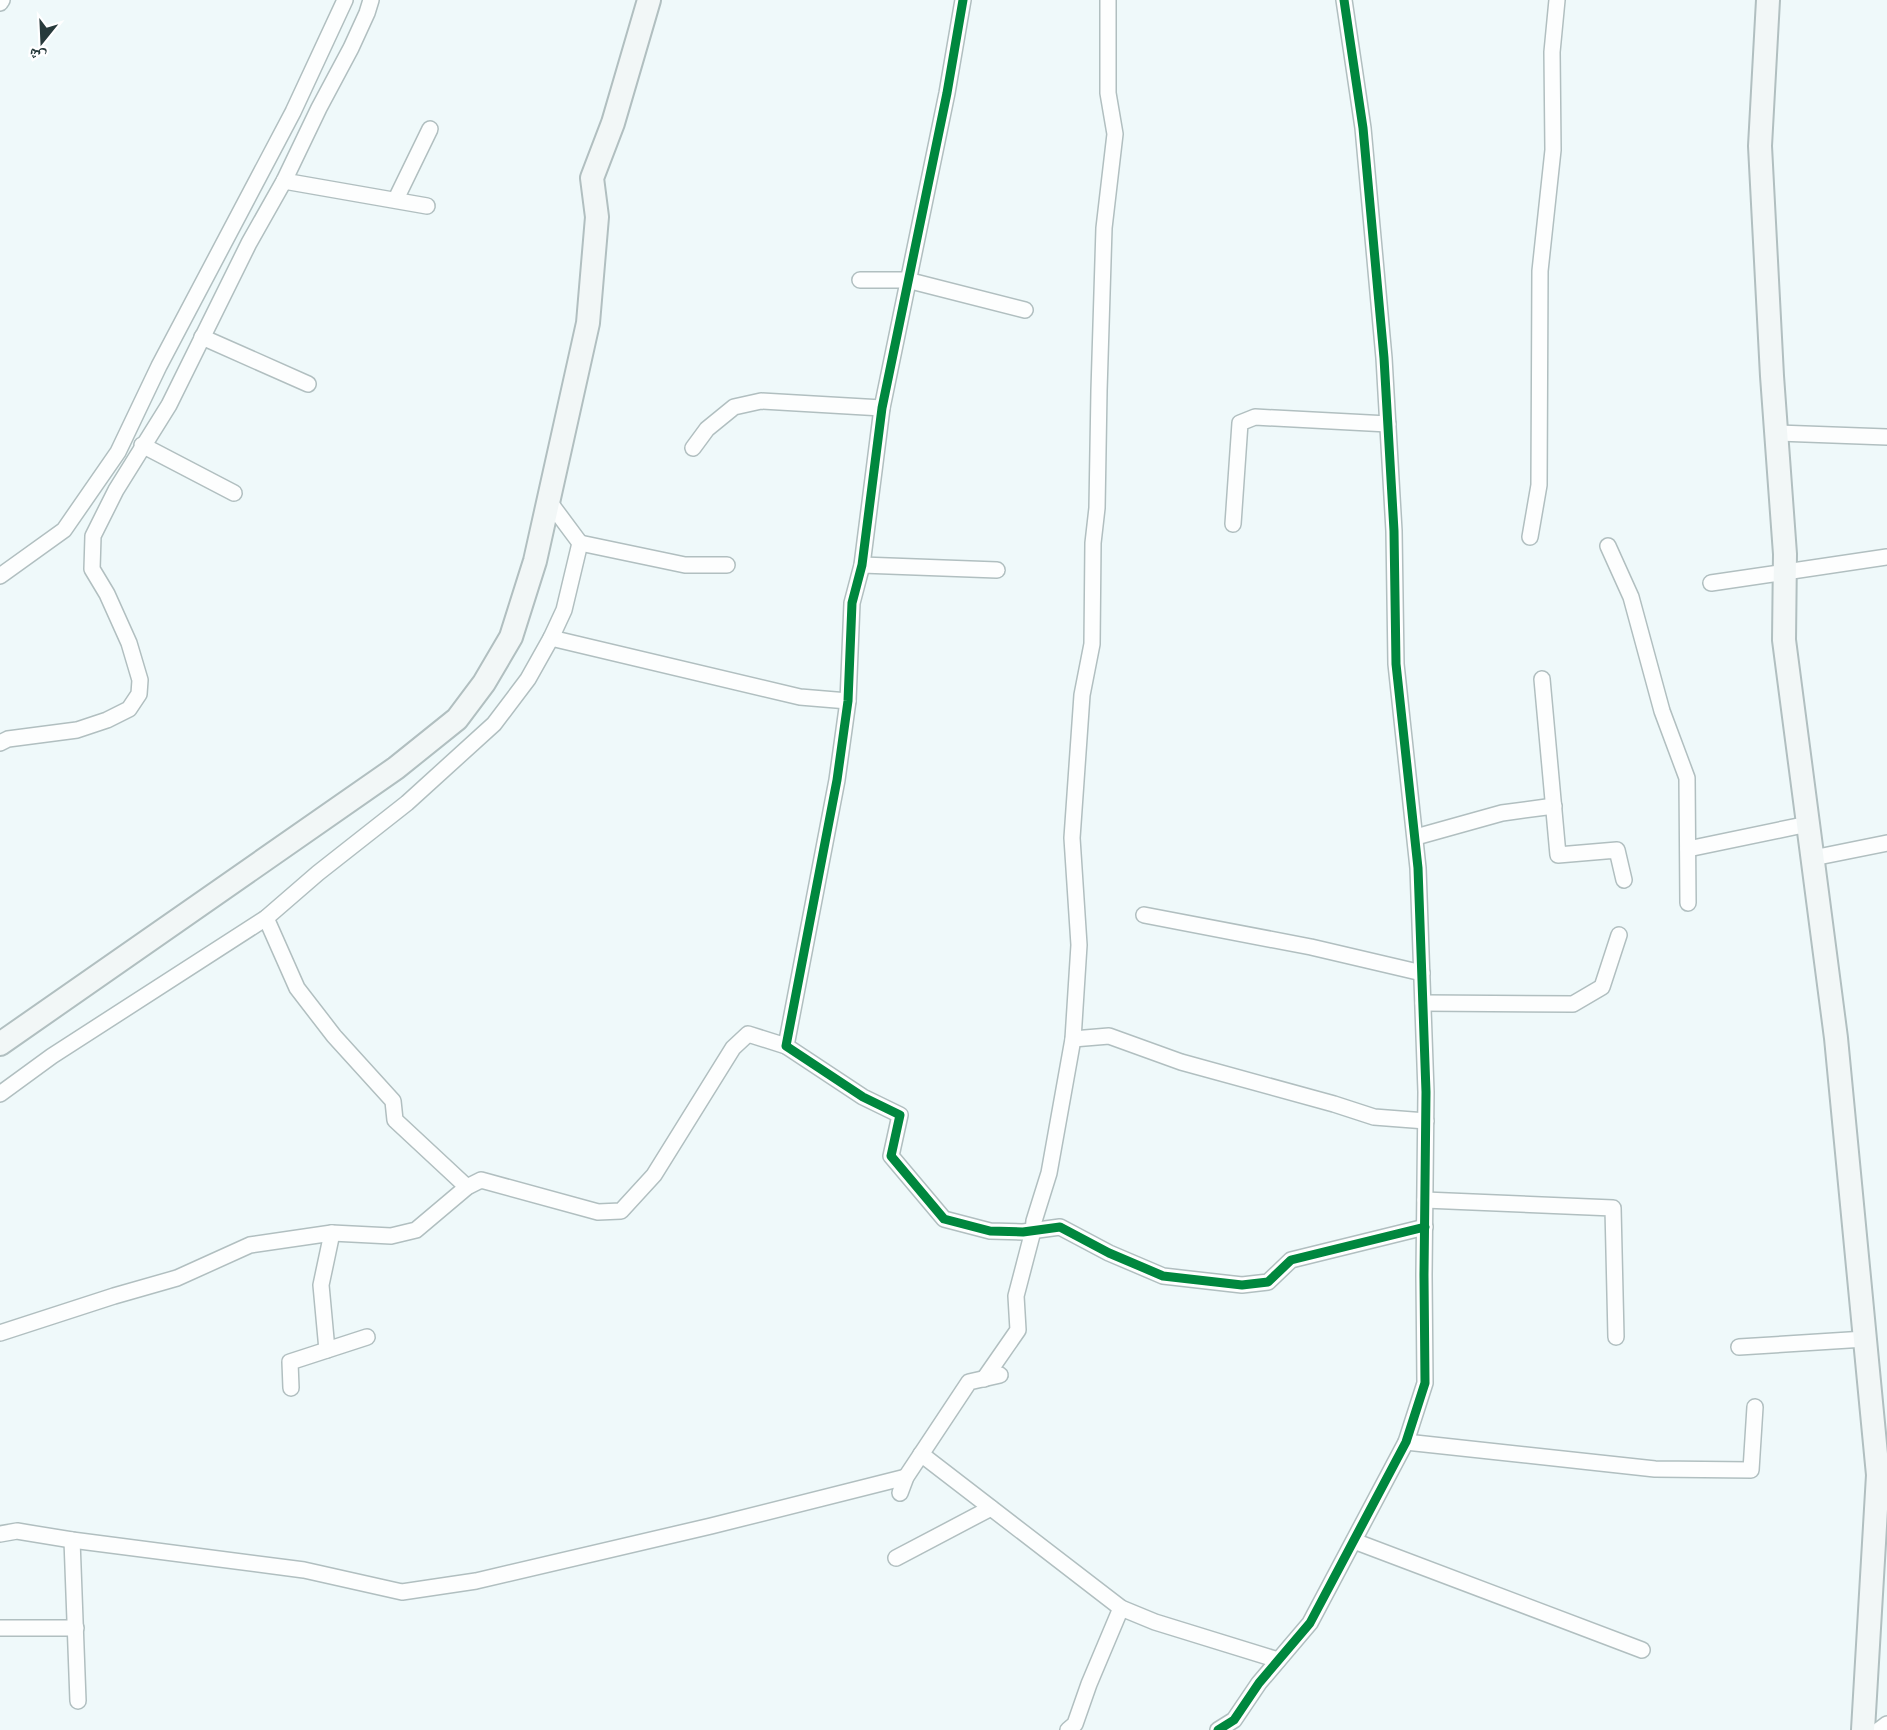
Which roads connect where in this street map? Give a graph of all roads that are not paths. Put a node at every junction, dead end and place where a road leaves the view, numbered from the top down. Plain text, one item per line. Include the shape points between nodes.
1 (345, 0) edge
2 (371, 0) edge
3 (649, 0) edge
4 (963, 0) edge
5 (1108, 0) edge
6 (1344, 0) edge
7 (1557, 0) edge
8 (1768, 0) edge
9 (430, 129) dead end
10 (284, 181) junction
11 (396, 200) junction
12 (428, 206) dead end
13 (860, 280) dead end
14 (907, 280) junction
15 (1025, 310) dead end
16 (202, 337) junction
17 (308, 384) dead end
18 (882, 408) junction
19 (1388, 424) junction
20 (1776, 433) junction
21 (1887, 437) edge
22 (142, 445) junction
23 (693, 448) dead end
24 (234, 494) dead end
25 (548, 500) junction
26 (1233, 524) dead end
27 (1530, 537) dead end
28 (580, 543) junction
29 (1608, 546) dead end
30 (1887, 557) edge
31 (727, 565) dead end
32 (862, 565) junction
33 (997, 570) dead end
34 (1785, 572) junction
35 (0, 576) edge
36 (1711, 583) dead end
37 (551, 638) junction
38 (1542, 679) dead end
39 (848, 701) junction
40 (0, 743) edge
41 (1554, 806) junction
42 (1808, 824) junction
43 (1416, 837) junction
44 (1887, 843) edge
45 (1688, 849) junction
46 (1813, 858) junction
47 (1624, 880) dead end
48 (1688, 903) dead end
49 (1144, 915) dead end
50 (266, 918) junction
51 (1619, 935) dead end
52 (1422, 972) junction
53 (1423, 1003) junction
54 (1073, 1039) junction
55 (0, 1044) edge
56 (786, 1046) junction
57 (0, 1094) edge
58 (1426, 1121) junction
59 (467, 1186) junction
60 (1425, 1200) junction
61 (1425, 1227) junction
62 (1033, 1230) junction
63 (332, 1233) junction
64 (0, 1333) edge
65 (367, 1336) dead end
66 (1616, 1337) dead end
67 (1865, 1339) junction
68 (1739, 1347) dead end
69 (327, 1350) junction
70 (1000, 1375) dead end
71 (984, 1379) junction
72 (291, 1388) dead end
73 (1755, 1407) dead end
74 (1406, 1442) junction
75 (921, 1454) junction
76 (906, 1477) junction
77 (900, 1493) dead end
78 (991, 1508) junction
79 (0, 1534) edge
80 (72, 1540) junction
81 (1354, 1541) junction
82 (896, 1558) dead end
83 (1121, 1608) junction
84 (0, 1628) edge
85 (75, 1628) junction
86 (1642, 1650) dead end
87 (1278, 1660) junction
88 (78, 1701) dead end
89 (1887, 1724) edge
90 (1068, 1730) edge
91 (1219, 1730) edge
92 (1863, 1730) edge
93 (1879, 1730) edge

1 - 35 street via 293,112 174,336 118,452 64,530
2 - 10 street
3 - 25 street via 614,123 592,178 597,217 588,323
4 - 14 street
5 - 54 street via 1108,93 1115,134 1104,228 1092,644 1082,695 1072,838 1079,945
6 - 19 street via 1363,128
7 - 27 street via 1552,52 1553,150 1540,271 1539,485
8 - 20 street via 1760,146
9 - 11 street
10 - 11 street
10 - 16 street
11 - 12 street
13 - 14 street
14 - 15 street
14 - 18 street
16 - 17 street
16 - 22 street via 169,405
18 - 23 street via 762,400 734,407 707,429
18 - 32 street
19 - 26 street via 1255,417 1240,423
19 - 43 street via 1396,664
20 - 21 street
20 - 34 street
22 - 24 street
22 - 40 street via 93,536 92,569 129,643 140,680 139,694 129,709 108,720 77,730
25 - 28 street
25 - 55 street via 512,637 457,719 396,768
28 - 31 street via 685,565
28 - 37 street via 564,610
29 - 45 street via 1631,597 1662,711 1687,778
30 - 34 street
32 - 33 street
32 - 39 street via 852,603
34 - 36 street
34 - 42 street via 1784,640
37 - 39 street via 800,697
37 - 50 street via 528,679 494,724 407,803
38 - 41 street
39 - 56 street via 837,780
41 - 43 street via 1502,813
41 - 47 street via 1558,855 1617,850
42 - 45 street
42 - 46 street
43 - 52 street
44 - 46 street
45 - 48 street
46 - 67 street via 1836,1038
49 - 52 street
50 - 57 street
50 - 59 street via 297,988 393,1101 395,1120
51 - 53 street via 1602,987 1573,1004
52 - 53 street
53 - 58 street
54 - 58 street via 1109,1036 1181,1062 1374,1117
54 - 62 street via 1049,1173
56 - 59 street via 748,1034 733,1048 654,1175 621,1210 598,1212 480,1180
56 - 62 street via 863,1097 900,1115 891,1156 944,1219 990,1231
58 - 60 street
59 - 63 street via 416,1230 391,1236
60 - 61 street
60 - 66 street via 1613,1208
61 - 62 street via 1291,1260 1268,1282 1242,1285 1163,1276 1060,1227
61 - 74 street via 1425,1383
62 - 71 street via 1016,1296 1018,1330
63 - 64 street via 250,1245 177,1278
63 - 69 street via 321,1286
65 - 69 street
67 - 68 street
67 - 92 street via 1878,1475
69 - 72 street via 290,1362
70 - 71 street
71 - 75 street via 969,1382
73 - 74 street via 1751,1470 1654,1468
74 - 81 street
75 - 76 street
75 - 78 street
76 - 77 street
76 - 80 street via 487,1578 402,1592 304,1570
78 - 82 street
78 - 83 street
79 - 80 street via 16,1531
80 - 85 street
81 - 86 street
81 - 87 street via 1310,1623
83 - 87 street
83 - 90 street via 1075,1724
84 - 85 street
85 - 88 street
87 - 91 street via 1234,1720
89 - 93 street

